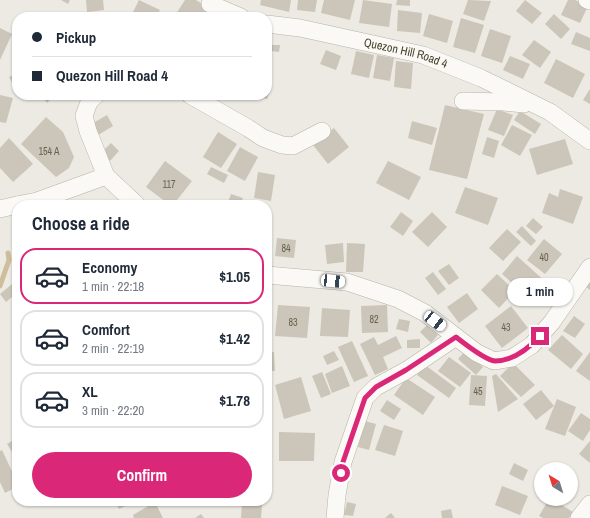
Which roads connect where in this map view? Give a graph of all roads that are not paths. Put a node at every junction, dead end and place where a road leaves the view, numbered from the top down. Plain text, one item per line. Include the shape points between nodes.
1 (210, 4) dead end
2 (229, 12) edge
3 (272, 25) edge
4 (91, 100) edge
5 (199, 100) edge
6 (463, 101) dead end
7 (538, 106) junction
8 (322, 131) dead end
9 (590, 141) edge
10 (106, 176) junction
11 (40, 200) edge
12 (132, 200) edge
13 (12, 206) edge
14 (0, 209) edge
15 (590, 267) edge
16 (272, 275) edge
17 (456, 337) junction
18 (590, 504) edge
19 (335, 518) edge
20 (579, 518) edge

1 - 2 street
3 - 7 street, Quezon Hill Road 4 via 300,28 423,55 480,78
4 - 10 street via 84,116
5 - 8 street via 263,138 282,145 293,146
6 - 7 street, Quezon Hill Road 4
7 - 9 street, Quezon Hill Road 4
10 - 11 street
10 - 12 street
13 - 14 street
15 - 17 street via 540,336 532,345 512,358 494,361 477,353
16 - 17 street via 347,282 391,296 425,313
17 - 19 street via 376,387 365,398 343,462
18 - 20 street

